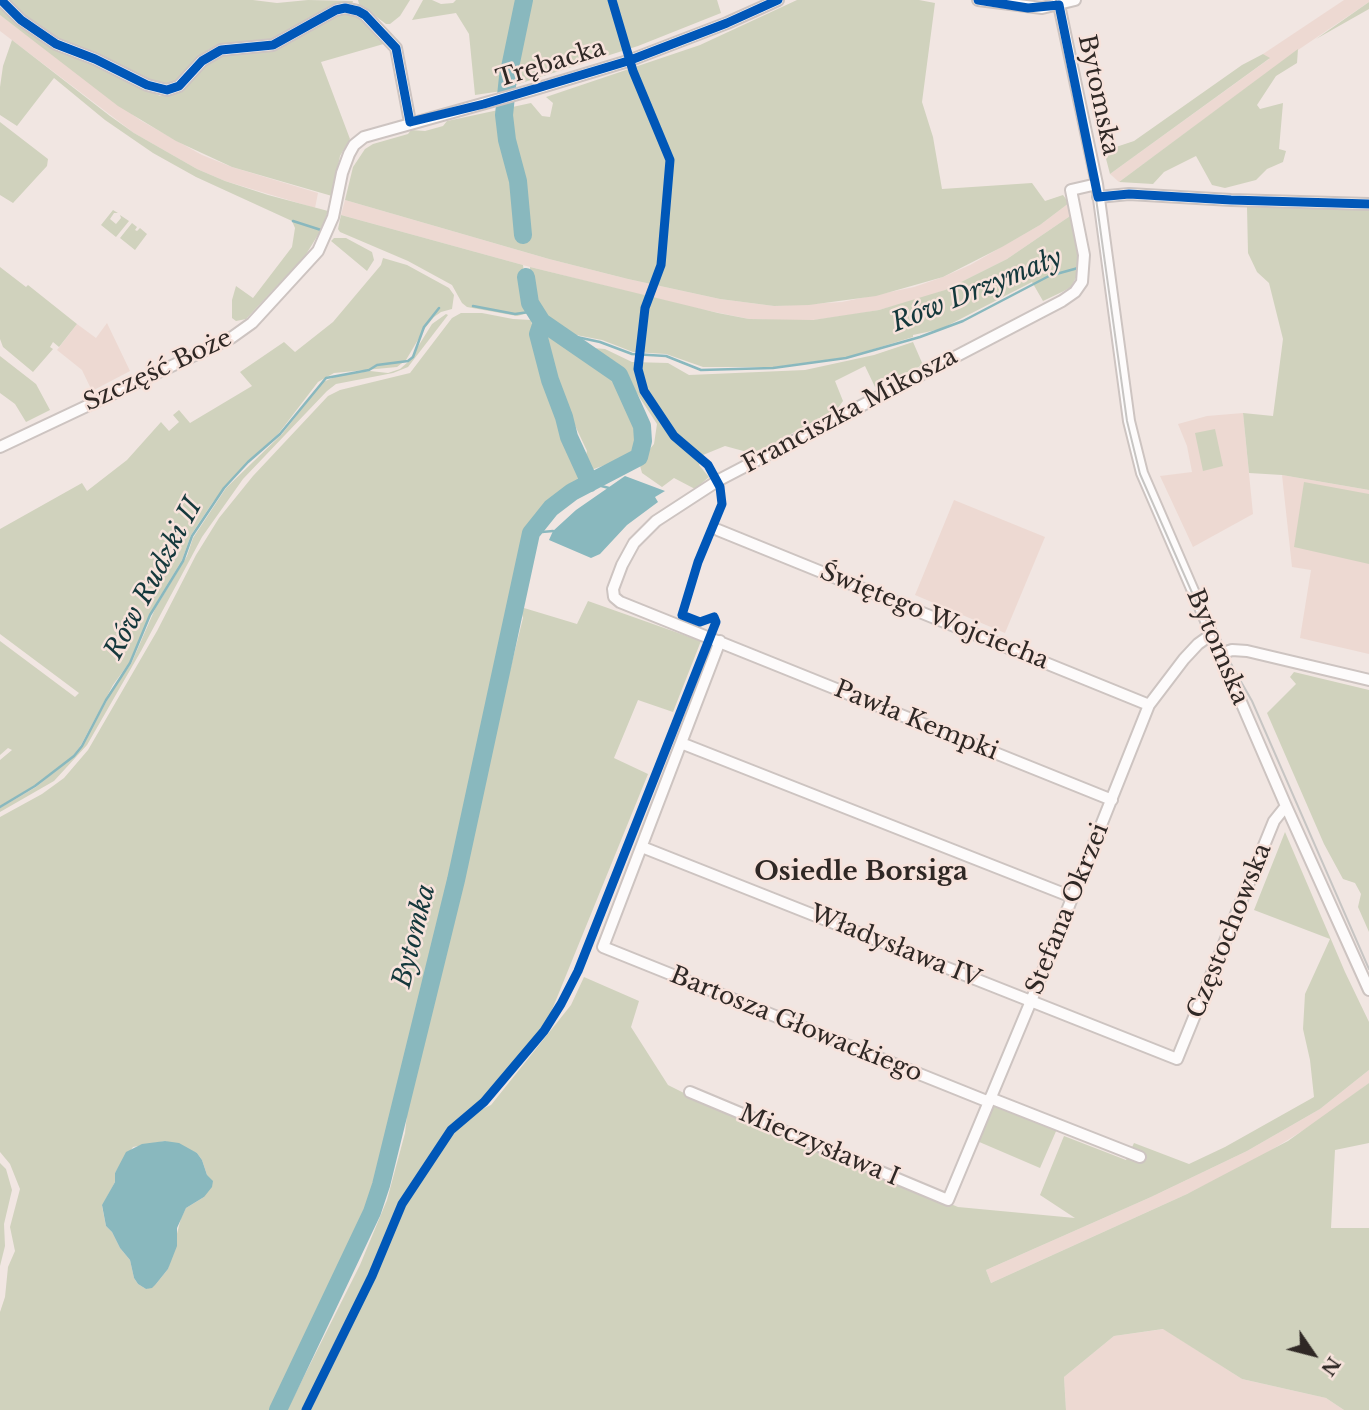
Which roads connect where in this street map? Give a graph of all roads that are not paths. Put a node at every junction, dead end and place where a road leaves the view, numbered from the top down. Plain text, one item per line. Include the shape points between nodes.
1 (1, 0) edge
2 (779, 0) edge
3 (978, 0) edge
4 (1075, 0) edge
5 (1059, 3) edge
6 (410, 122) junction
7 (1097, 184) junction
8 (1098, 197) junction
9 (1369, 204) edge
10 (324, 240) joint
11 (0, 447) edge
12 (718, 530) dead end
13 (1212, 634) junction
14 (720, 641) junction
15 (1220, 654) junction
16 (1369, 680) edge
17 (1149, 705) junction
18 (681, 743) junction
19 (1111, 800) junction
20 (1286, 806) junction
21 (642, 847) junction
22 (1072, 897) junction
23 (1369, 990) edge
24 (1031, 1002) junction
25 (1177, 1059) joint
26 (690, 1092) dead end
27 (990, 1100) junction
28 (1140, 1157) dead end
29 (948, 1200) joint

1 - 6 street via 56,44 167,90 179,86 202,61 221,50 273,45 324,15 345,8 358,11 396,48
2 - 6 street, Trębacka via 628,61
3 - 5 street via 1028,8
4 - 5 street
5 - 7 street, Bytomska
6 - 10 street, Trębacka via 364,136 354,145
7 - 8 street, Bytomska
7 - 14 street, Franciszka Mikosza via 1070,190 1084,255 1084,271 1075,292 719,480 656,521 634,543 612,589 614,597
8 - 9 street via 1129,194
8 - 13 street, Bytomska via 1136,455
10 - 11 street, Szczęść Boże via 306,267 243,331
12 - 17 street, Świętego Wojciecha
13 - 15 street, Bytomska
13 - 17 street, Stefana Okrzei via 1184,659
14 - 18 street
14 - 19 street, Pawła Kempki
15 - 16 street via 1247,651
15 - 20 street, Bytomska
17 - 19 street, Stefana Okrzei
18 - 21 street
18 - 22 street
19 - 22 street, Stefana Okrzei
20 - 23 street, Bytomska
20 - 25 street, Częstochowska via 1275,821
21 - 24 street, Władysława IV
21 - 27 street, Bartosza Głowackiego via 603,947
22 - 24 street, Stefana Okrzei
24 - 25 street, Władysława IV
24 - 27 street, Stefana Okrzei
26 - 29 street, Mieczysława I
27 - 28 street, Bartosza Głowackiego
27 - 29 street, Stefana Okrzei

